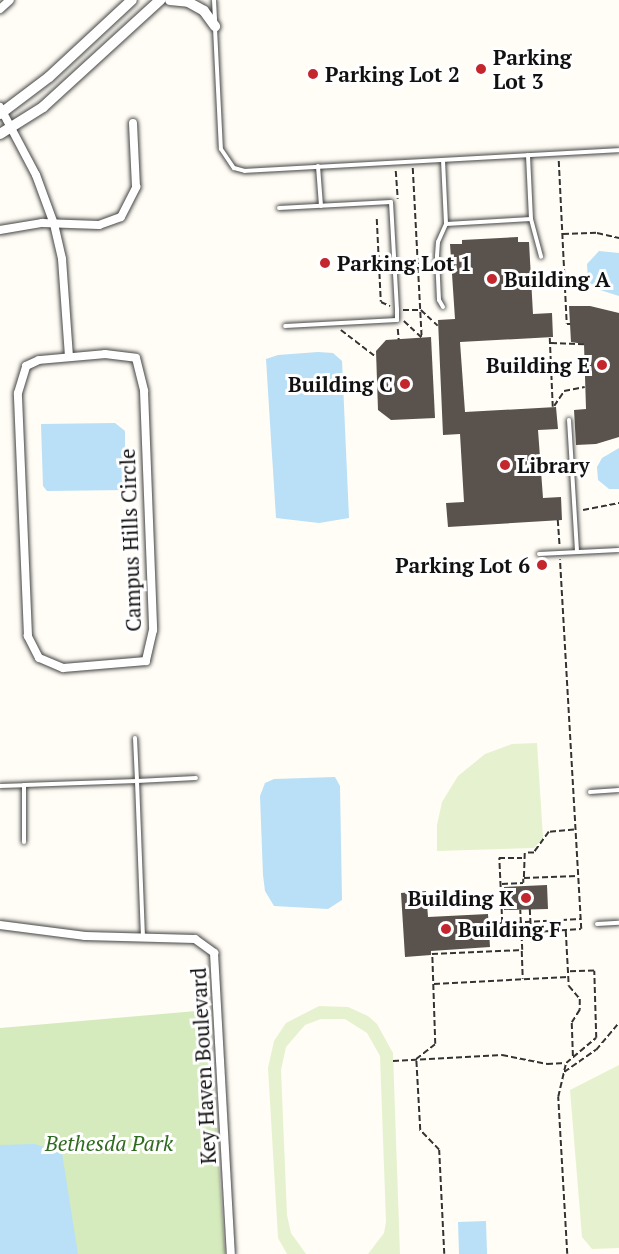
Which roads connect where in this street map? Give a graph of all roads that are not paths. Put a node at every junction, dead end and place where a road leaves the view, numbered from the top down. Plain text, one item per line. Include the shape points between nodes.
1 (10, 0) edge
2 (132, 0) edge
3 (160, 0) edge
4 (170, 0) edge
5 (214, 0) edge
6 (0, 9) edge
7 (215, 26) junction
8 (1, 111) edge
9 (133, 123) dead end
10 (12, 128) junction
11 (0, 134) edge
12 (619, 150) edge
13 (528, 155) junction
14 (443, 160) junction
15 (318, 166) junction
16 (321, 206) junction
17 (279, 208) dead end
18 (531, 219) junction
19 (54, 224) junction
20 (446, 224) junction
21 (0, 230) edge
22 (541, 256) dead end
23 (443, 307) dead end
24 (285, 326) dead end
25 (69, 356) junction
26 (569, 420) dead end
27 (619, 550) edge
28 (577, 552) junction
29 (539, 554) dead end
30 (135, 738) dead end
31 (196, 778) dead end
32 (138, 781) junction
33 (24, 785) junction
34 (0, 786) edge
35 (619, 790) edge
36 (590, 792) dead end
37 (24, 842) dead end
38 (619, 923) edge
39 (0, 924) edge
40 (597, 924) dead end
41 (143, 938) junction
42 (231, 1254) edge

1 - 6 street
2 - 8 street via 49,77
3 - 10 street via 43,107
4 - 7 street via 196,6
5 - 7 lane
7 - 15 lane via 225,159 245,171
8 - 10 street
9 - 19 street via 136,187 128,208 112,223
10 - 11 street
10 - 19 street
12 - 13 lane
13 - 14 lane
13 - 18 lane
14 - 15 lane
14 - 20 lane
15 - 16 lane
16 - 17 lane
16 - 24 lane via 391,202 397,320
18 - 20 lane
18 - 22 lane
19 - 21 street
19 - 25 street via 62,259
20 - 23 lane via 437,256
25 - 25 street, Campus Hills Circle via 26,366 18,393 28,636 39,658 56,667 146,661 153,630 136,358 105,354
26 - 28 lane
27 - 28 lane
28 - 29 lane
30 - 32 lane
31 - 32 lane
32 - 33 lane
32 - 41 lane
33 - 34 lane
33 - 37 lane
35 - 36 lane
38 - 40 lane
39 - 41 street, Key Haven Boulevard via 85,936
41 - 42 street, Key Haven Boulevard via 195,939 214,953

